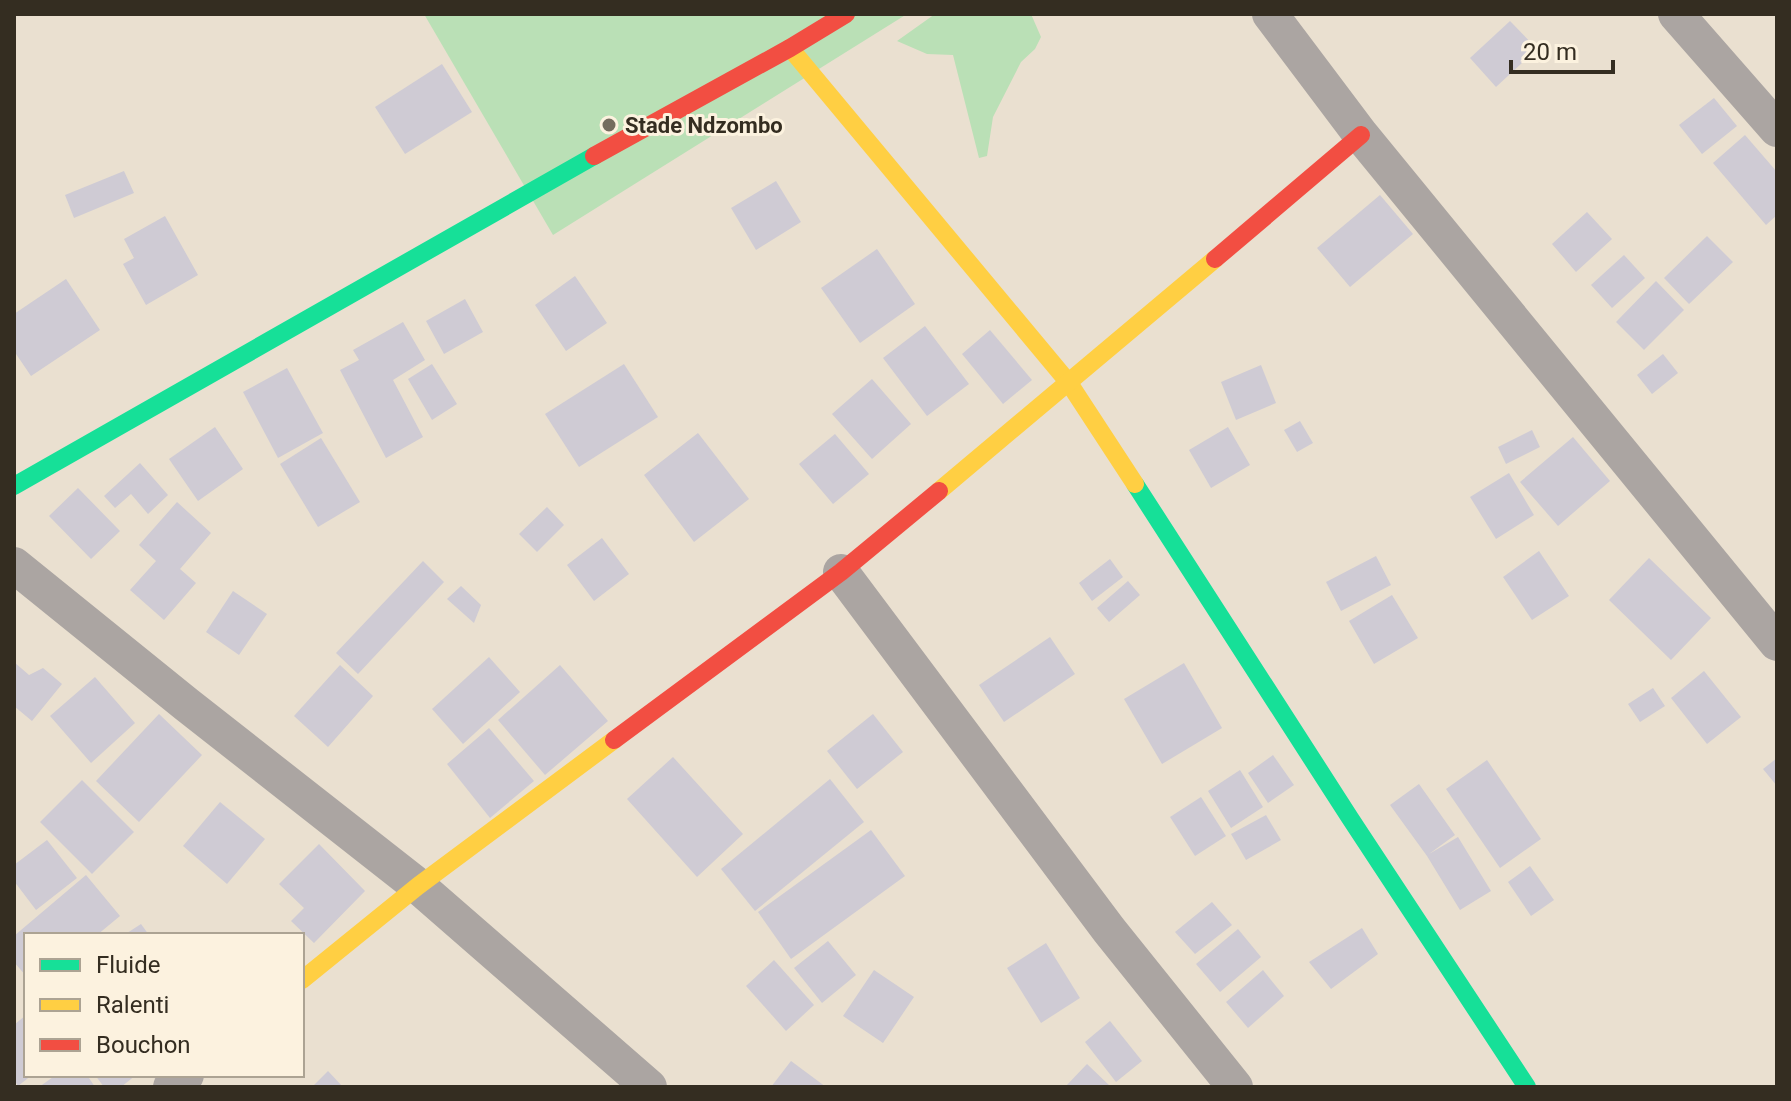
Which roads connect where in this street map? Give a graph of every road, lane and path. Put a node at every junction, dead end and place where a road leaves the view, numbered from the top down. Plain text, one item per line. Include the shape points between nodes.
1 (846, 14) edge
2 (1270, 14) edge
3 (1676, 14) edge
4 (790, 48) junction
5 (1777, 129) edge
6 (1361, 135) junction
7 (1069, 383) junction
8 (14, 486) edge
9 (14, 565) edge
10 (841, 572) junction
11 (1777, 643) edge
12 (418, 886) junction
13 (304, 978) edge
14 (649, 1087) edge
15 (1235, 1087) edge
16 (1527, 1087) edge

1 - 4 street
2 - 6 street
3 - 5 street
4 - 7 street
4 - 8 street
6 - 7 street
6 - 11 street
7 - 10 street
7 - 16 street
9 - 12 street
10 - 12 street
10 - 15 street via 1109,930
12 - 13 street
12 - 14 street

